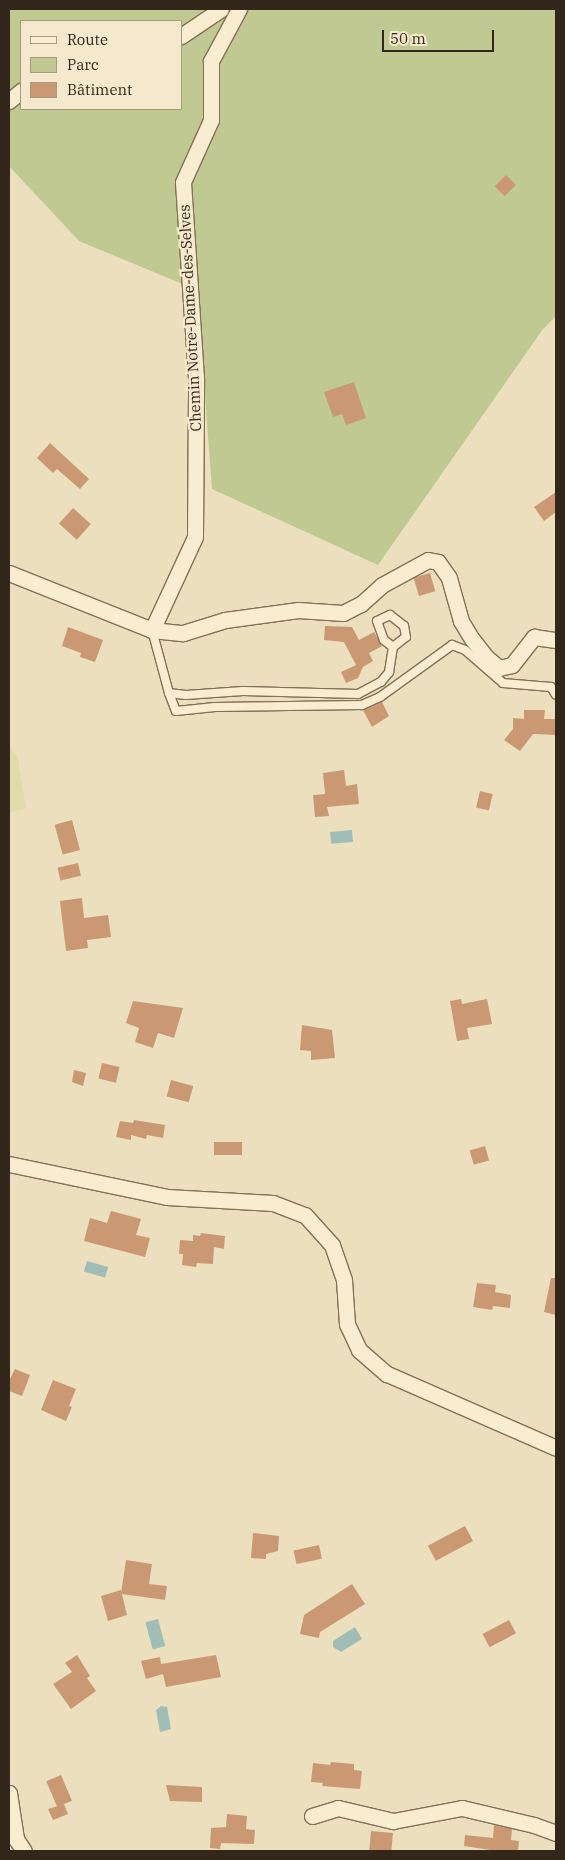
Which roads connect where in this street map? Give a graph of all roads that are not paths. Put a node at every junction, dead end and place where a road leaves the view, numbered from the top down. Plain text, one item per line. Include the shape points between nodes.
1 (222, 9) edge
2 (239, 9) edge
3 (182, 35) edge
4 (20, 92) edge
5 (9, 101) edge
6 (9, 574) edge
7 (152, 630) junction
8 (556, 640) edge
9 (393, 647) dead end
10 (169, 693) junction
11 (556, 695) edge
12 (9, 1164) edge
13 (556, 1448) edge
14 (9, 1793) edge
15 (312, 1816) dead end
16 (556, 1833) edge
17 (24, 1851) edge

1 - 3 street
2 - 7 street, Chemin Notre-Dame-des-Selves via 211,61 211,120 183,182 196,378 195,537
4 - 5 street
6 - 7 street
7 - 8 street via 182,633 225,620 298,610 343,613 361,604 382,585 409,568 428,560 438,562 449,578 461,621 486,657 499,668 512,665 534,638
7 - 10 lane
9 - 10 lane via 389,672 381,682 358,694
10 - 11 lane via 176,711 215,707 362,705 380,697 452,645 465,650 503,683 551,687
12 - 13 street via 167,1197 273,1203 305,1214 332,1245 344,1280 347,1324 359,1350 387,1374
14 - 17 street via 16,1838
15 - 16 street via 338,1808 393,1821 462,1808 534,1824

